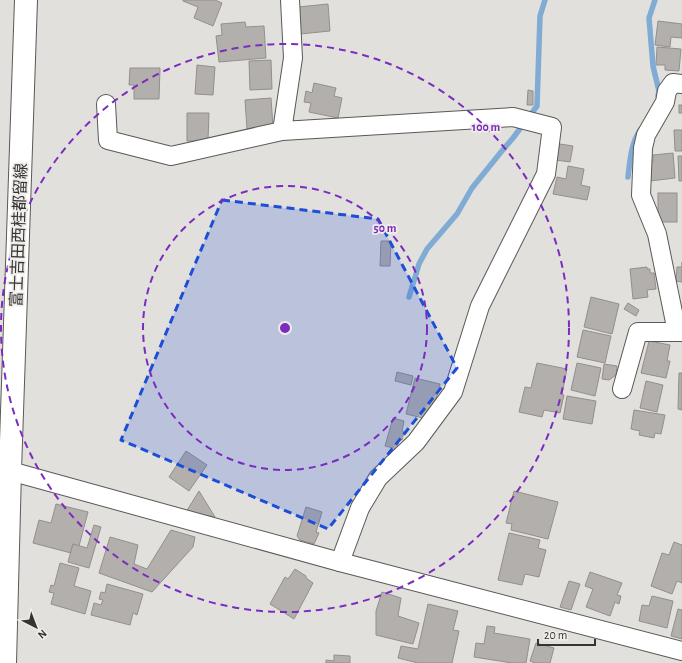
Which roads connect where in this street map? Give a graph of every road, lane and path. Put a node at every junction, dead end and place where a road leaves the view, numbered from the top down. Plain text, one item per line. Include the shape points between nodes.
1 (26, 0) edge
2 (290, 0) edge
3 (682, 84) edge
4 (106, 104) dead end
5 (282, 131) junction
6 (679, 332) edge
7 (622, 390) dead end
8 (0, 434) edge
9 (10, 471) junction
10 (340, 562) junction
11 (682, 651) edge
12 (5, 663) edge

1 - 9 main road, 富士吉田西桂都留線
2 - 5 street via 293,58
3 - 6 street via 673,83 667,91 665,102 646,135 641,195 658,234
4 - 5 street via 108,140 171,156
5 - 10 street via 513,117 552,127 546,174 480,306 453,392 416,442 378,478 360,508
6 - 7 street via 638,332
8 - 9 main road, 富士吉田西桂都留線
9 - 10 street
9 - 12 main road, 富士吉田西桂都留線
10 - 11 street

